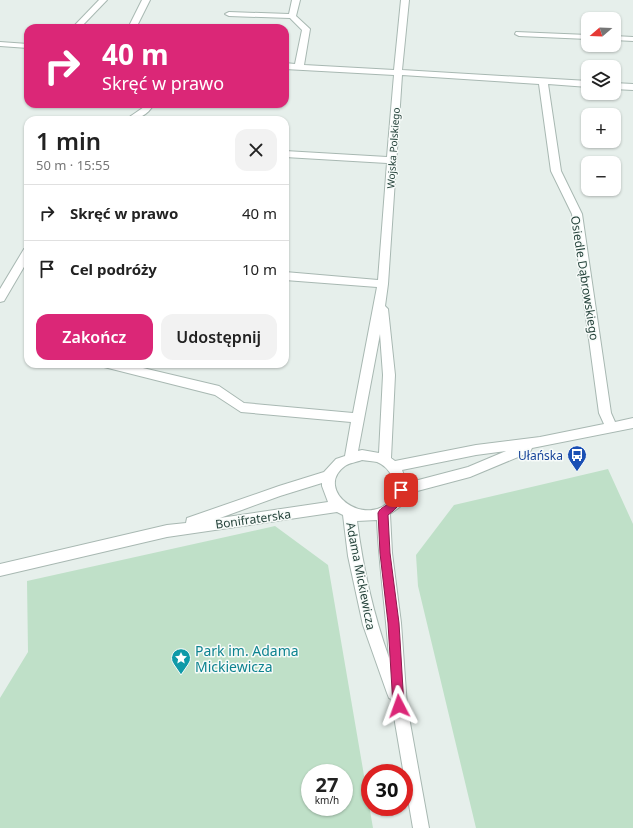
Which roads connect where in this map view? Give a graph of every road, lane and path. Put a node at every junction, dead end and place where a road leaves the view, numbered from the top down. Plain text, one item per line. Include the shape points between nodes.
1 (103, 0) edge
2 (146, 0) edge
3 (296, 0) edge
4 (405, 0) edge
5 (229, 14) dead end
6 (292, 16) junction
7 (80, 24) edge
8 (134, 24) edge
9 (519, 34) dead end
10 (581, 37) edge
11 (621, 38) edge
12 (633, 39) edge
13 (0, 44) edge
14 (24, 46) edge
15 (289, 66) edge
16 (299, 67) junction
17 (398, 72) junction
18 (543, 82) junction
19 (581, 84) edge
20 (621, 86) edge
21 (633, 87) edge
22 (148, 108) edge
23 (136, 116) edge
24 (289, 154) edge
25 (392, 160) junction
26 (24, 259) edge
27 (289, 277) edge
28 (383, 290) junction
29 (0, 298) edge
30 (124, 368) edge
31 (358, 418) junction
32 (633, 423) edge
33 (612, 427) junction
34 (540, 442) junction
35 (351, 457) junction
36 (389, 464) junction
37 (329, 476) junction
38 (401, 490) junction
39 (344, 509) junction
40 (383, 513) junction
41 (167, 531) junction
42 (0, 570) edge
43 (399, 706) junction
44 (421, 828) edge

1 - 7 street
2 - 8 street
3 - 6 street
4 - 17 street, Wojska Polskiego
5 - 6 street
6 - 16 street via 306,29
9 - 10 street
11 - 12 street
13 - 14 street
15 - 16 street
16 - 17 street
17 - 18 street
17 - 25 street, Wojska Polskiego
18 - 19 street
18 - 33 street, Osiedle Dąbrowskiego via 556,171 577,214 605,413
20 - 21 street
22 - 23 street
24 - 25 street
25 - 28 street, Wojska Polskiego
26 - 29 street
27 - 28 street
28 - 31 street, Wojska Polskiego
28 - 36 street, Wojska Polskiego via 389,375
30 - 31 street via 219,391 241,407
31 - 35 street, Wojska Polskiego
32 - 33 street
33 - 34 street
34 - 36 street
34 - 38 street via 470,472
35 - 36 street via 374,456
35 - 37 street via 338,464
36 - 38 street via 400,478
37 - 39 street via 328,487 331,497
37 - 41 street, Bonifraterska
38 - 40 street via 392,507
39 - 40 street via 360,516
39 - 41 street, Bonifraterska
39 - 43 street, Adama Mickiewicza via 370,626
40 - 43 street, Adama Mickiewicza
41 - 42 street, Bonifraterska
43 - 44 street, Adama Mickiewicza

